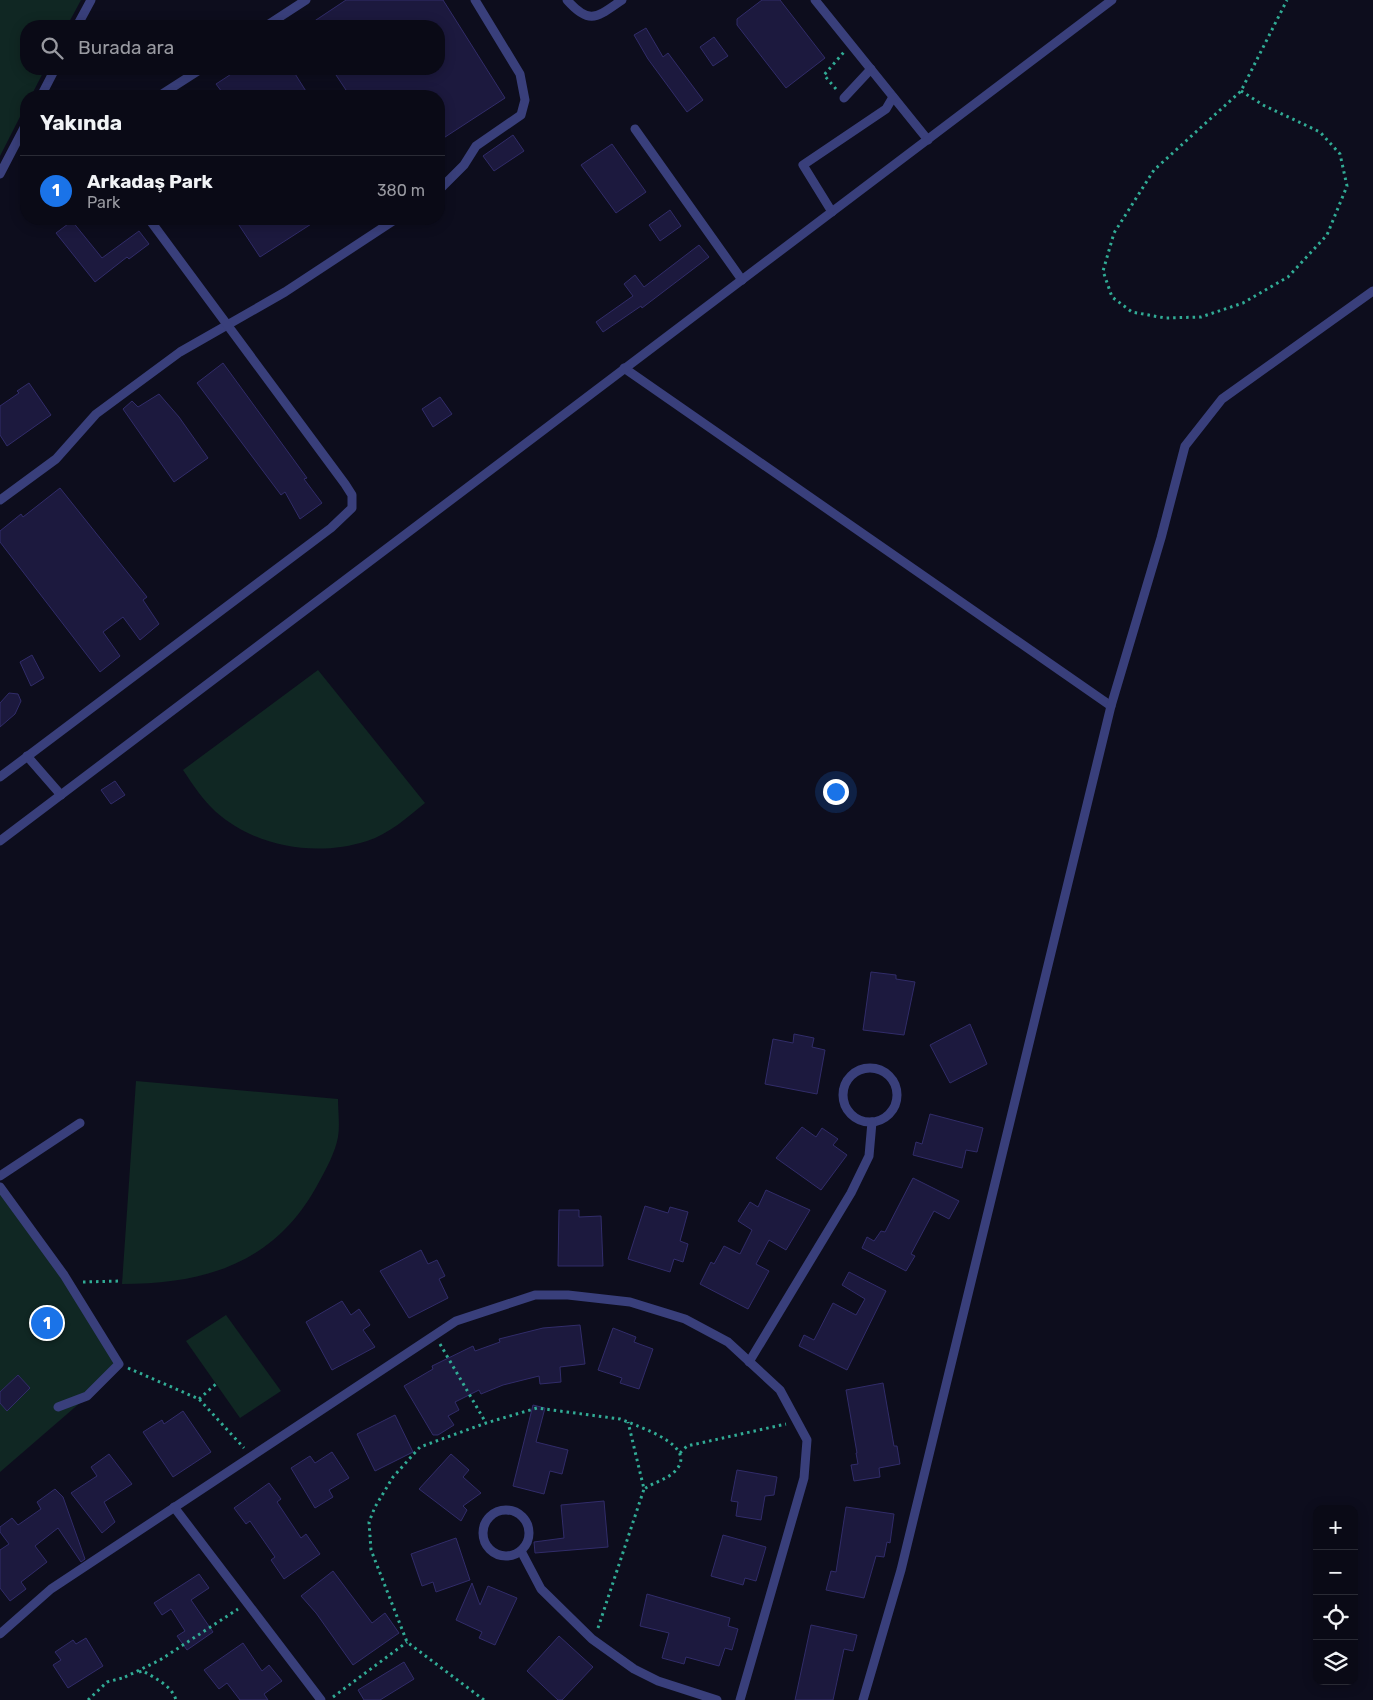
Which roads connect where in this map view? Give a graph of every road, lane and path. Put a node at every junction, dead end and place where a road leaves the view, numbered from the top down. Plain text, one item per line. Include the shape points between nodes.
1 (91, 0) edge
2 (306, 0) edge
3 (475, 0) edge
4 (567, 0) edge
5 (622, 0) edge
6 (815, 0) edge
7 (1112, 0) edge
8 (1287, 0) edge
9 (80, 20) edge
10 (275, 20) edge
11 (871, 69) junction
12 (52, 75) edge
13 (192, 75) edge
14 (44, 90) edge
15 (168, 90) edge
16 (1241, 91) junction
17 (893, 97) junction
18 (844, 98) dead end
19 (635, 129) dead end
20 (20, 136) edge
21 (928, 140) junction
22 (0, 174) edge
23 (445, 184) edge
24 (832, 212) junction
25 (153, 225) edge
26 (387, 225) edge
27 (742, 280) junction
28 (1373, 291) edge
29 (227, 326) junction
30 (624, 368) junction
31 (0, 500) edge
32 (1111, 706) junction
33 (27, 756) junction
34 (0, 776) edge
35 (61, 795) junction
36 (0, 841) edge
37 (872, 1122) junction
38 (80, 1123) dead end
39 (0, 1176) edge
40 (0, 1187) edge
41 (122, 1281) dead end
42 (68, 1282) junction
43 (435, 1335) junction
44 (749, 1362) junction
45 (119, 1364) junction
46 (216, 1384) dead end
47 (199, 1399) junction
48 (58, 1407) dead end
49 (628, 1422) junction
50 (486, 1423) junction
51 (799, 1424) junction
52 (680, 1453) junction
53 (252, 1456) junction
54 (644, 1489) junction
55 (174, 1507) junction
56 (521, 1551) junction
57 (247, 1603) junction
58 (0, 1634) edge
59 (594, 1640) junction
60 (406, 1642) junction
61 (125, 1677) junction
62 (88, 1700) edge
63 (176, 1700) edge
64 (321, 1700) edge
65 (329, 1700) edge
66 (484, 1700) edge
67 (717, 1700) edge
68 (740, 1700) edge
69 (863, 1700) edge

1 - 9 lane
2 - 10 lane
3 - 23 lane via 520,74 525,100 521,115 476,146 464,165
4 - 5 lane via 578,12 593,18
6 - 11 lane
7 - 21 lane
8 - 16 path
11 - 17 lane
11 - 18 lane
12 - 14 lane
13 - 15 lane
16 - 16 path via 1154,170 1114,233 1103,271 1112,297 1132,312 1165,318 1201,317 1243,303 1288,277 1327,234 1347,186 1340,154 1320,132
17 - 21 lane
17 - 24 lane via 886,109 803,166
19 - 27 lane
20 - 22 lane
21 - 24 lane
24 - 27 lane
25 - 29 lane
26 - 29 lane
27 - 30 lane
28 - 32 lane via 1222,399 1185,446
29 - 31 lane via 180,352 96,414 56,459
29 - 33 lane via 345,484 352,495 352,508 323,534
30 - 32 lane
30 - 35 lane
32 - 69 lane via 908,1542
33 - 34 lane
33 - 35 lane
35 - 36 lane
37 - 37 lane via 888,1115 894,1108 897,1092 887,1074 874,1068 864,1068 847,1080 843,1088 843,1102 855,1118
37 - 44 lane via 869,1156 851,1193
38 - 39 lane
40 - 42 lane
41 - 42 path
42 - 45 lane
43 - 44 lane via 456,1321 535,1295 568,1295 630,1302 685,1319 728,1342
43 - 50 path
43 - 53 lane
44 - 51 lane via 780,1390
45 - 47 path
45 - 48 lane via 86,1396
46 - 47 path
47 - 53 path
49 - 50 path via 537,1408
49 - 52 path via 674,1444
49 - 54 path
50 - 60 path via 420,1447 393,1477 369,1522 371,1550
51 - 52 path via 782,1424 687,1446
51 - 68 lane via 807,1440 804,1478
52 - 54 path via 672,1474
53 - 55 lane
54 - 59 path
55 - 57 lane
55 - 58 lane via 50,1589
56 - 56 lane via 530,1532 527,1522 514,1511 501,1510 491,1514 483,1526 482,1537 487,1548 500,1556 512,1556
56 - 59 lane via 541,1589
57 - 61 path via 160,1660
57 - 64 lane
59 - 67 lane via 634,1669 658,1681
60 - 65 path
60 - 66 path
61 - 62 path via 106,1682
61 - 63 path via 143,1671 162,1683

